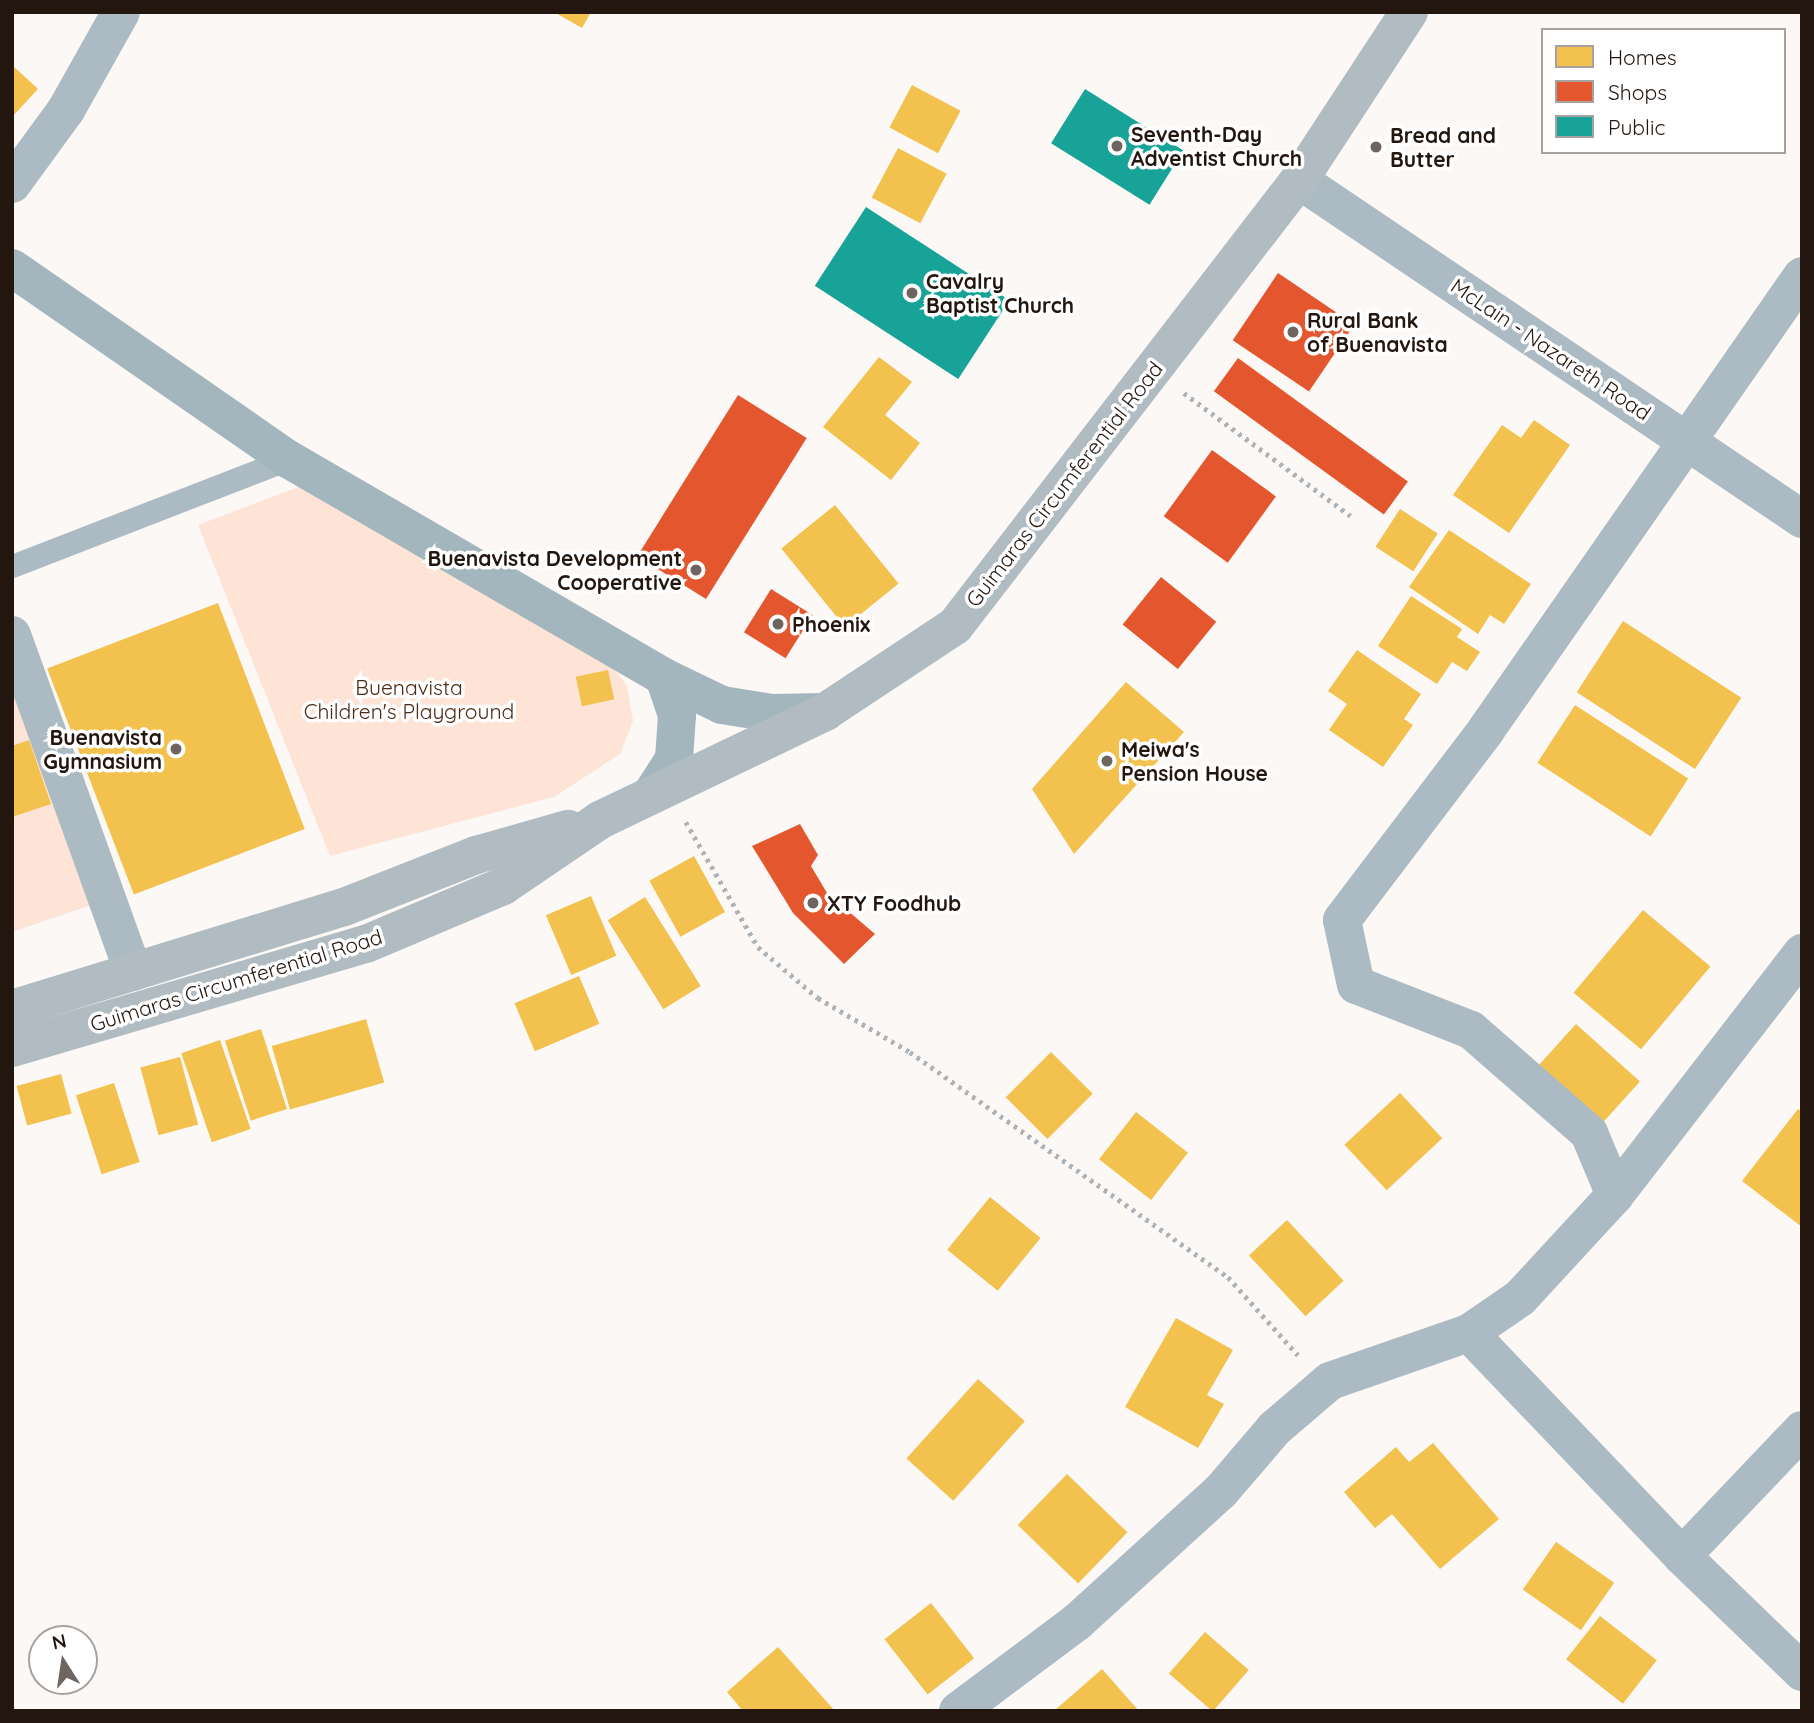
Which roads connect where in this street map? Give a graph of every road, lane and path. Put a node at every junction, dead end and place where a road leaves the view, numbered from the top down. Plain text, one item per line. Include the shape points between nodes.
1 (121, 12) edge
2 (1409, 12) edge
3 (1299, 180) junction
4 (12, 184) edge
5 (12, 268) edge
6 (1802, 276) edge
7 (1153, 370) junction
8 (1688, 441) junction
9 (288, 459) junction
10 (1351, 516) dead end
11 (1802, 519) edge
12 (12, 566) edge
13 (12, 635) edge
14 (664, 677) junction
15 (825, 712) junction
16 (661, 790) junction
17 (600, 820) junction
18 (1802, 953) edge
19 (133, 972) junction
20 (12, 1009) edge
21 (12, 1048) edge
22 (1615, 1195) junction
23 (1469, 1333) junction
24 (1330, 1381) junction
25 (1802, 1430) edge
26 (1682, 1556) junction
27 (1802, 1672) edge
28 (958, 1711) edge

1 - 4 street via 66,110
2 - 3 main road, Guimaras Circumferential Road
3 - 7 main road, Guimaras Circumferential Road
3 - 8 street, McLain - Nazareth Road
5 - 9 street
6 - 8 street
7 - 10 path
7 - 15 main road, Guimaras Circumferential Road via 955,626
8 - 11 street, McLain - Nazareth Road
8 - 22 street via 1486,730 1342,920 1356,985 1471,1030 1589,1133
9 - 12 lane
9 - 14 street
13 - 19 street
14 - 15 street via 722,705 772,713
14 - 16 street via 677,715 674,759
15 - 16 main road, Guimaras Circumferential Road
16 - 17 main road, Guimaras Circumferential Road
16 - 24 path via 690,830 758,947 817,998 910,1052 1228,1277 1293,1352
17 - 19 main road, Guimaras Circumferential Road via 476,855 344,907
17 - 21 main road, Guimaras Circumferential Road via 503,886 366,944
18 - 22 street
19 - 20 main road, Guimaras Circumferential Road
22 - 23 street via 1520,1298
23 - 24 street
23 - 26 street
24 - 28 street via 1275,1428 1221,1491 1077,1622
25 - 26 street
26 - 27 street

